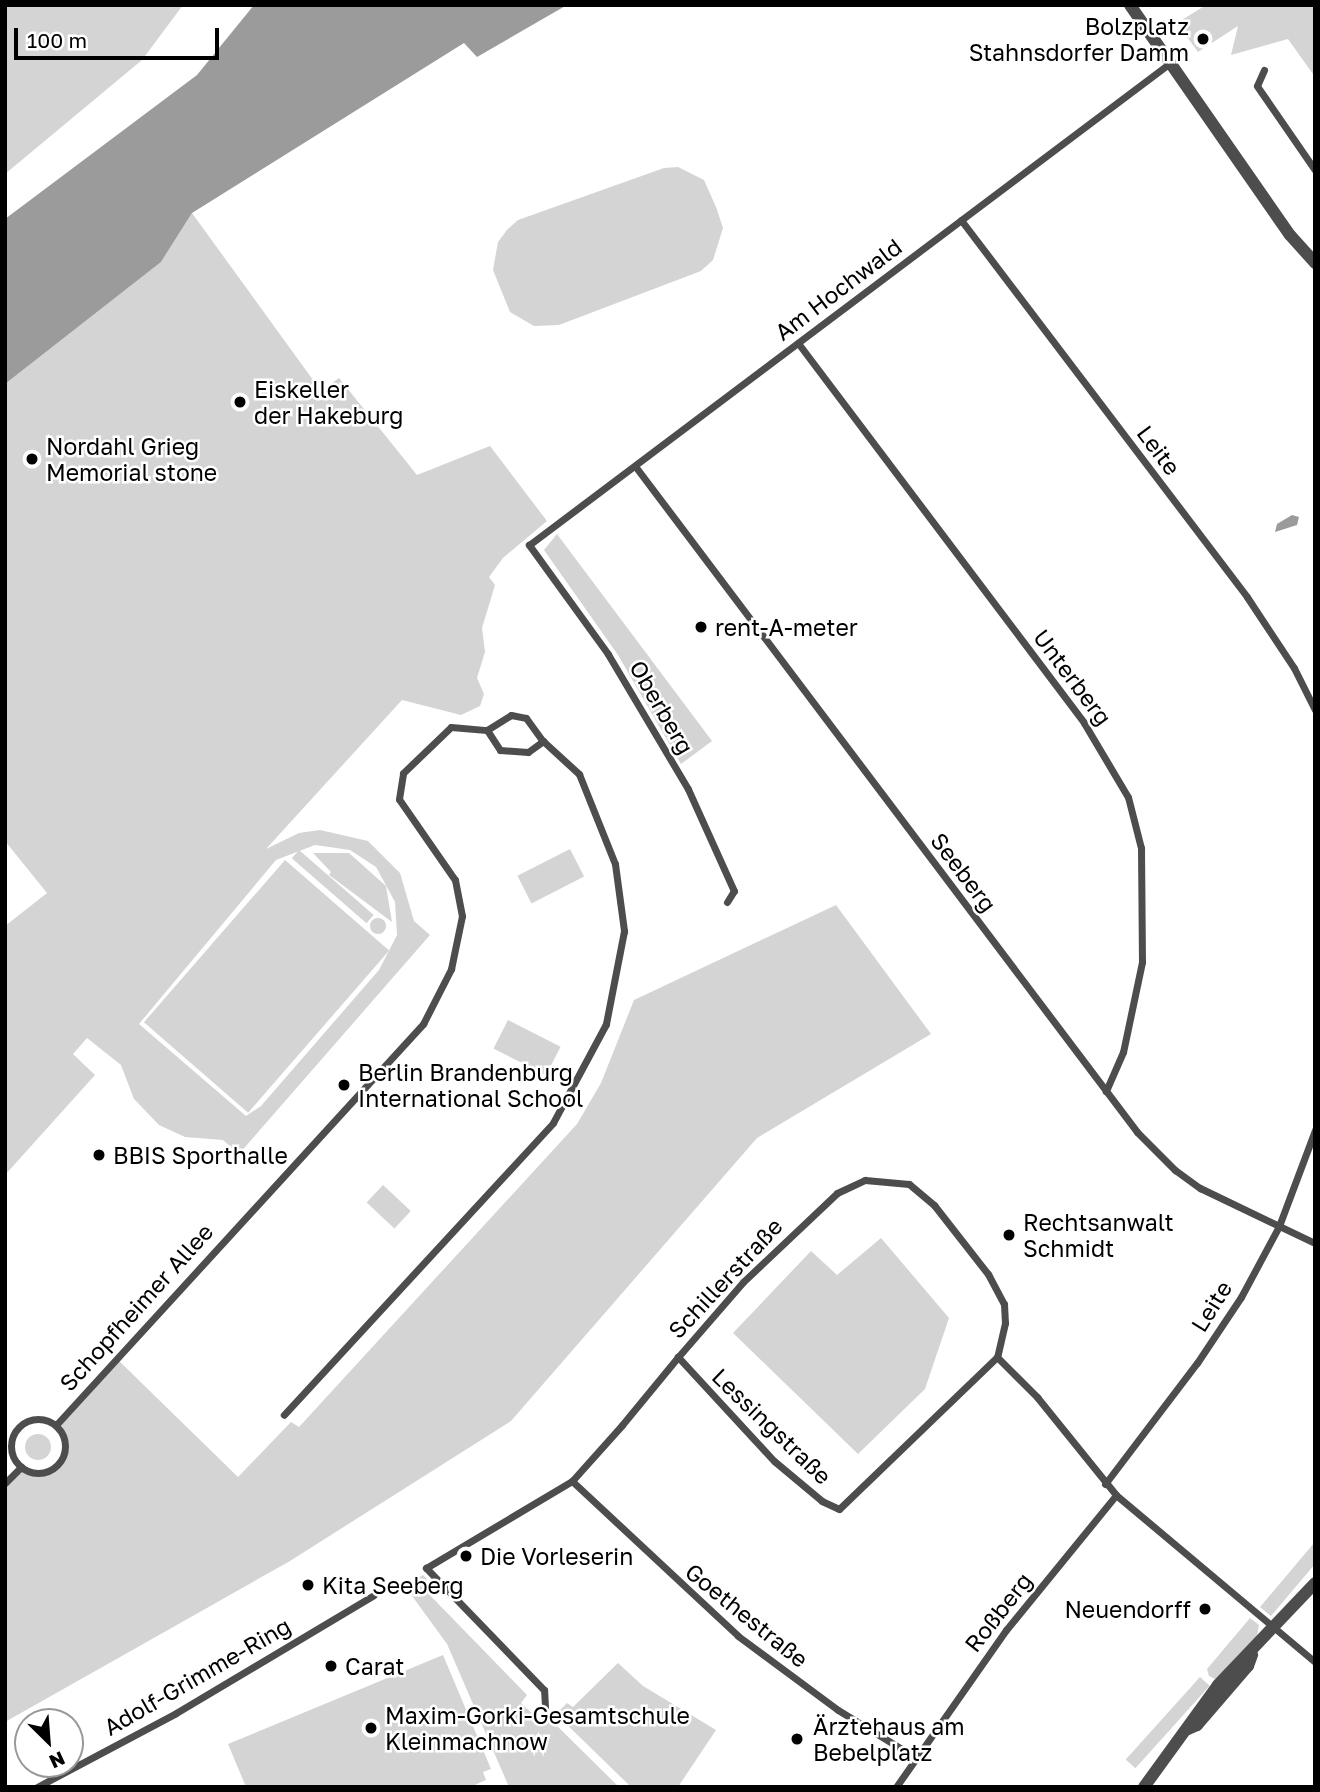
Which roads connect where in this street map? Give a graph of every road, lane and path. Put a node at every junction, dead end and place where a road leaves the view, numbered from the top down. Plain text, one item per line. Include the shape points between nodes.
1 (1130, 5) edge
2 (1170, 63) junction
3 (1264, 70) dead end
4 (1315, 170) edge
5 (961, 220) junction
6 (1315, 263) edge
7 (798, 343) junction
8 (635, 466) junction
9 (529, 545) joint
10 (1315, 710) edge
11 (487, 730) junction
12 (543, 741) junction
13 (727, 901) dead end
14 (1106, 1091) junction
15 (1315, 1130) edge
16 (1279, 1226) junction
17 (1315, 1243) edge
18 (677, 1357) junction
19 (997, 1357) junction
20 (284, 1415) dead end
21 (56, 1425) junction
22 (21, 1467) junction
23 (572, 1481) junction
24 (5, 1483) edge
25 (1105, 1484) junction
26 (1116, 1494) junction
27 (1315, 1583) edge
28 (374, 1595) dead end
29 (1275, 1629) junction
30 (1315, 1662) edge
31 (545, 1707) dead end
32 (915, 1757) junction
33 (37, 1787) edge
34 (896, 1787) edge
35 (1144, 1787) edge

1 - 2 street
2 - 5 street, Am Hochwald
2 - 6 street via 1290,235
3 - 4 street via 1257,86
5 - 7 street, Am Hochwald
5 - 10 street, Leite via 1247,597 1294,668
7 - 8 street, Am Hochwald
7 - 14 street, Unterberg via 1084,723 1114,766 1128,797 1141,848 1142,962 1124,1052
8 - 9 street, Am Hochwald
8 - 14 street, Seeberg
9 - 13 street, Oberberg via 608,653 688,789 734,891
11 - 12 street via 500,750 528,752
11 - 12 street via 511,715 526,718
11 - 21 street, Schopfheimer Allee via 451,727 403,773 400,784 399,799 408,818 455,880 462,916 460,942 437,1001 401,1052
12 - 20 street via 579,774 615,864 623,940 613,1004 597,1047 545,1132
14 - 16 street, Seeberg via 1137,1132 1175,1170 1200,1188
15 - 16 street, Leite
16 - 17 street, Seeberg
16 - 25 street, Leite via 1197,1363
18 - 19 street, Lessingstraße via 767,1454 834,1509 848,1503
18 - 19 street, Schillerstraße via 743,1282 837,1193 865,1180 889,1178 924,1194 997,1289 1005,1324
18 - 23 street, Schillerstraße
19 - 25 street via 1037,1396
21 - 22 street, Schopfheimer Allee via 66,1448 59,1463 45,1472
21 - 22 street, Schopfheimer Allee via 38,1419 21,1425 11,1451
22 - 24 street
23 - 31 street, Schillerstraße via 426,1568 544,1690
23 - 32 street, Goethestraße via 738,1636 838,1710
25 - 26 street
26 - 29 street
26 - 32 street, Roßberg via 1006,1630
27 - 29 street
28 - 33 street, Adolf-Grimme-Ring via 176,1713
29 - 30 street
29 - 35 street via 1218,1685
32 - 34 street, Roßberg

